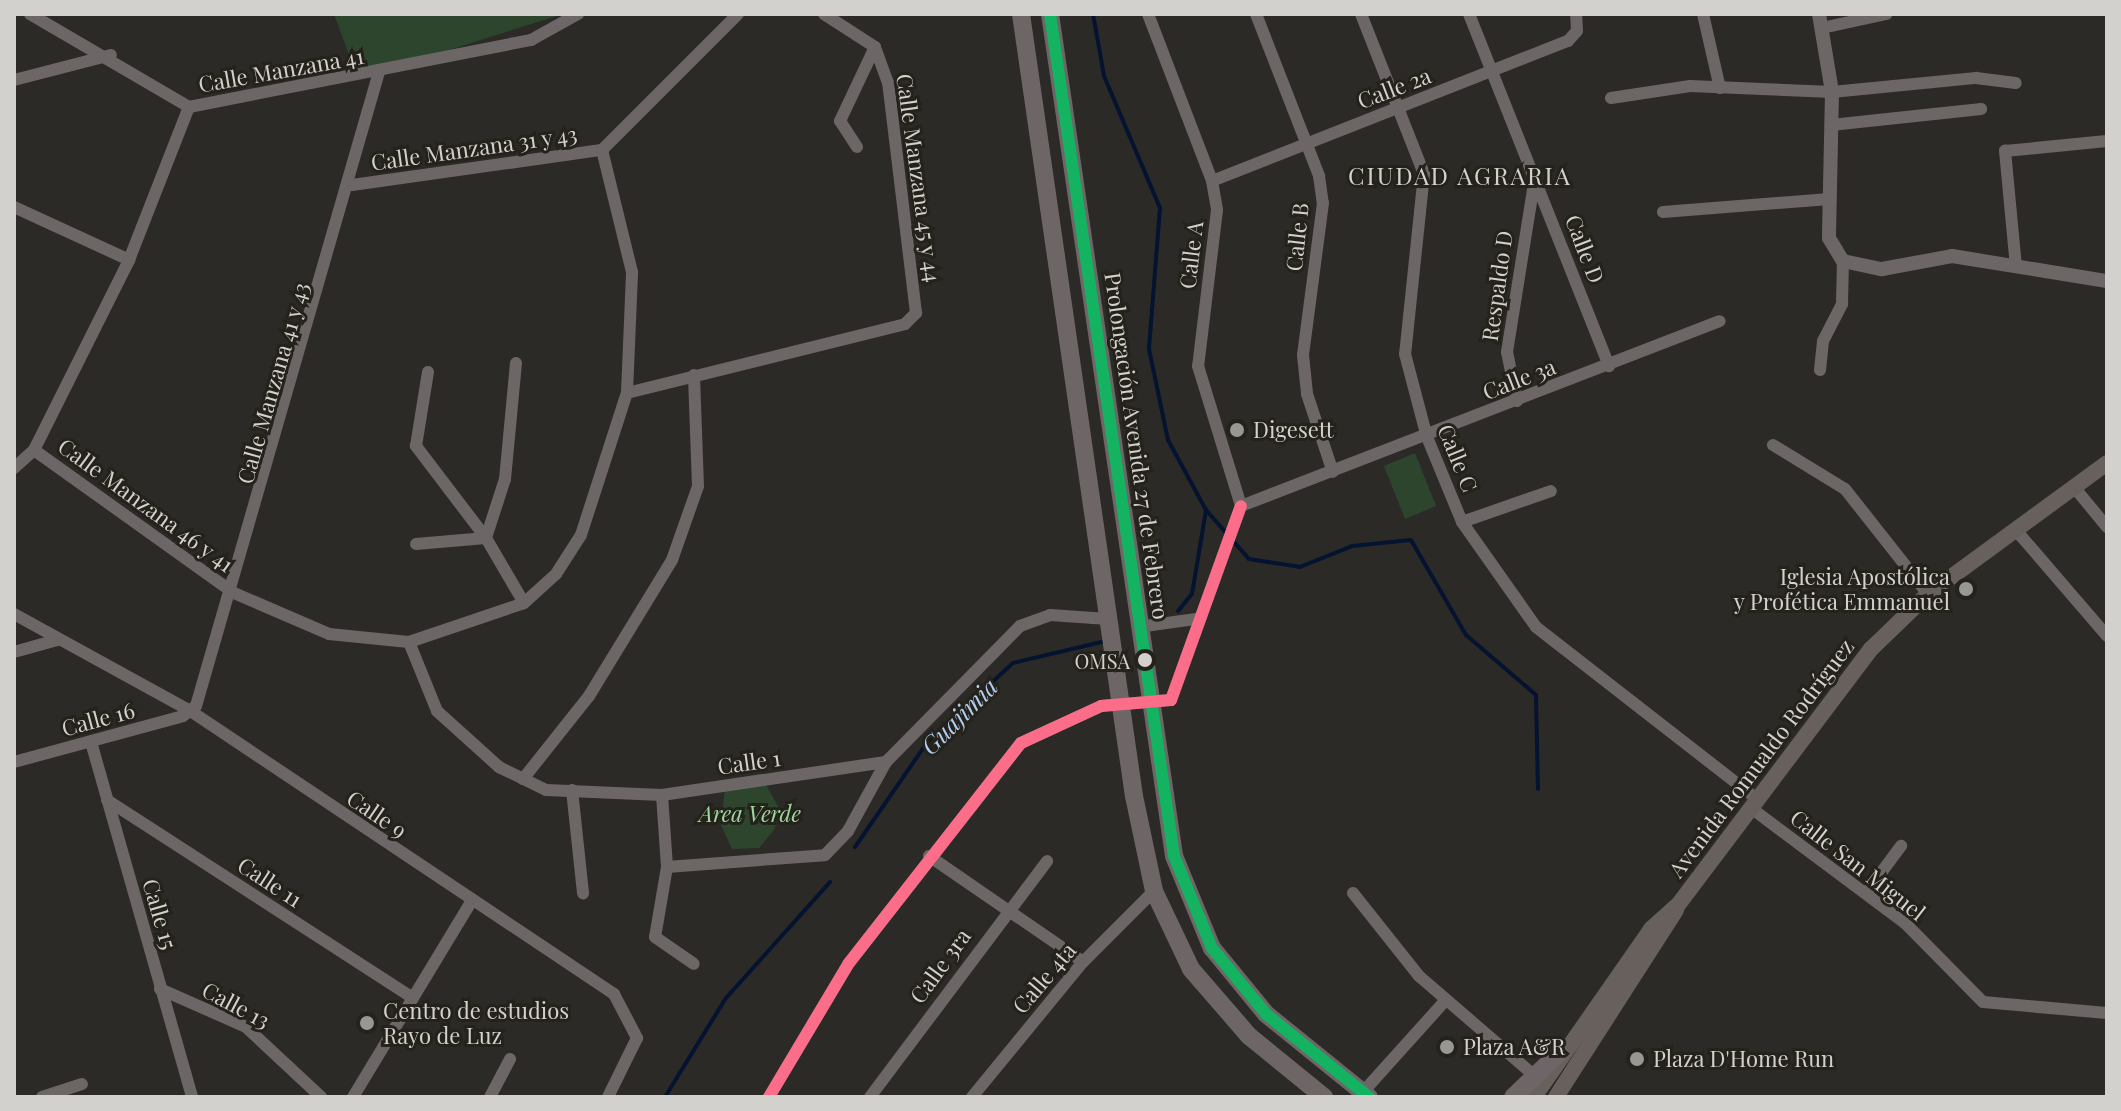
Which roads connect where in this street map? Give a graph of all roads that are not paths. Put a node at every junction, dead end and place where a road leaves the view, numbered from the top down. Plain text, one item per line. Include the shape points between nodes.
1 (30, 14) edge
2 (578, 14) edge
3 (738, 14) edge
4 (824, 14) edge
5 (1021, 14) edge
6 (1050, 14) edge
7 (1148, 14) edge
8 (1256, 14) edge
9 (1361, 14) edge
10 (1469, 14) edge
11 (1703, 14) edge
12 (1886, 14) edge
13 (1578, 18) edge
14 (1821, 21) edge
15 (875, 47) junction
16 (111, 55) junction
17 (1491, 71) junction
18 (379, 72) junction
19 (14, 80) edge
20 (2016, 83) dead end
21 (1720, 88) junction
22 (1832, 92) junction
23 (1611, 98) dead end
24 (189, 107) junction
25 (1401, 108) junction
26 (1981, 109) dead end
27 (1831, 125) junction
28 (1307, 141) junction
29 (2107, 141) edge
30 (857, 147) dead end
31 (602, 150) junction
32 (1535, 177) junction
33 (1212, 181) junction
34 (352, 185) junction
35 (1829, 199) junction
36 (14, 207) edge
37 (1663, 212) dead end
38 (129, 260) junction
39 (1843, 261) junction
40 (2016, 267) junction
41 (2107, 281) edge
42 (1720, 321) dead end
43 (516, 363) dead end
44 (1609, 366) junction
45 (1820, 370) dead end
46 (428, 372) dead end
47 (694, 375) junction
48 (627, 393) junction
49 (1517, 401) junction
50 (1427, 437) junction
51 (1773, 445) dead end
52 (34, 450) junction
53 (2107, 463) edge
54 (14, 468) edge
55 (1333, 472) junction
56 (2074, 487) junction
57 (1551, 491) dead end
58 (1241, 506) junction
59 (1462, 522) junction
60 (2107, 527) edge
61 (2015, 529) junction
62 (486, 538) junction
63 (416, 544) dead end
64 (234, 593) junction
65 (1928, 594) junction
66 (524, 603) junction
67 (14, 614) edge
68 (1108, 619) junction
69 (1196, 619) junction
70 (1138, 627) junction
71 (2107, 636) edge
72 (57, 640) junction
73 (409, 642) junction
74 (14, 652) edge
75 (1121, 703) junction
76 (1148, 706) junction
77 (192, 712) junction
78 (91, 742) junction
79 (14, 762) edge
80 (886, 762) junction
81 (523, 779) junction
82 (572, 790) junction
83 (662, 795) junction
84 (107, 800) junction
85 (1754, 804) junction
86 (1901, 846) dead end
87 (929, 856) junction
88 (1047, 861) dead end
89 (667, 867) junction
90 (1154, 891) junction
91 (583, 893) dead end
92 (1353, 893) dead end
93 (1866, 893) junction
94 (471, 902) junction
95 (1678, 905) junction
96 (1006, 909) junction
97 (1083, 962) junction
98 (694, 964) dead end
99 (160, 989) junction
100 (412, 997) junction
101 (1444, 1002) junction
102 (2107, 1013) edge
103 (1559, 1053) junction
104 (510, 1059) dead end
105 (1536, 1077) junction
106 (82, 1084) dead end
107 (1366, 1095) edge
108 (42, 1097) edge
109 (192, 1097) edge
110 (321, 1097) edge
111 (353, 1097) edge
112 (490, 1097) edge
113 (608, 1097) edge
114 (769, 1097) edge
115 (870, 1097) edge
116 (972, 1097) edge
117 (1324, 1097) edge
118 (1513, 1097) edge
119 (1534, 1097) edge
120 (1556, 1097) edge

1 - 16 street
2 - 18 street, Calle Manzana 41 via 531,40
3 - 31 street
4 - 15 street, Calle Manzana 45 y 44
5 - 68 main road
6 - 70 main road, Prolongación Avenida 27 de Febrero
7 - 33 street, Calle A
8 - 28 street, Calle B
9 - 25 street, Calle C
10 - 17 street, Calle D
11 - 21 street
12 - 14 street
13 - 17 street, Calle 2a via 1568,41
14 - 22 street
15 - 30 street via 840,121
15 - 47 street, Calle Manzana 45 y 44 via 891,99 916,313 905,324
16 - 19 street
16 - 24 street
17 - 25 street, Calle 2a
17 - 32 street, Calle D
18 - 24 street, Calle Manzana 41
18 - 34 street, Calle Manzana 41 y 43
20 - 22 street via 1919,81
21 - 22 street
21 - 23 street
22 - 27 street
24 - 38 street
25 - 28 street, Calle 2a
25 - 50 street, Calle C via 1424,174 1405,354
26 - 27 street
27 - 35 street
28 - 33 street, Calle 2a
28 - 55 street, Calle B via 1323,203 1303,355 1307,394
29 - 40 street via 2005,151
31 - 34 street, Calle Manzana 31 y 43
31 - 48 street via 632,272
32 - 44 street, Calle D
32 - 49 street, Respaldo D via 1507,352
33 - 58 street, Calle A via 1217,210 1198,366
34 - 64 street, Calle Manzana 41 y 43
35 - 37 street
35 - 39 street via 1829,238
36 - 38 street
38 - 52 street
39 - 40 street via 1882,269 1952,256
39 - 45 street via 1842,304 1823,341
40 - 41 street
42 - 44 street, Calle 3a
43 - 62 street via 505,479
44 - 49 street, Calle 3a
46 - 62 street via 416,446
47 - 48 street, Calle Manzana 45 y 44
47 - 81 street via 698,486 672,560 589,696
48 - 66 street via 581,535 556,574
49 - 50 street, Calle 3a
50 - 55 street, Calle 3a
50 - 59 street, Calle C
51 - 65 street via 1845,489
52 - 54 street
52 - 64 street, Calle Manzana 46 y 41
53 - 56 main road, Avenida Romualdo Rodríguez
55 - 58 street, Calle 3a
56 - 60 street
56 - 61 main road, Avenida Romualdo Rodríguez
57 - 59 street
58 - 69 street
59 - 85 street, Calle C via 1536,627
61 - 65 main road, Avenida Romualdo Rodríguez
61 - 71 street
62 - 63 street
62 - 66 street
64 - 73 street, Calle Manzana 46 y 41 via 317,630
64 - 77 street, Calle Manzana 41 y 43
65 - 85 main road, Avenida Romualdo Rodríguez via 1854,669
66 - 73 street
67 - 72 street, Calle 9
68 - 75 main road
68 - 80 street via 1050,615 1020,626
69 - 70 street
69 - 76 street via 1171,700
70 - 76 main road, Prolongación Avenida 27 de Febrero
72 - 74 street
72 - 77 street, Calle 9
73 - 81 street, Calle 1 via 437,711
75 - 76 street
75 - 87 street via 1045,727 1021,743
75 - 90 main road
76 - 107 main road, Prolongación Avenida 27 de Febrero via 1174,856 1212,948 1266,1014
77 - 78 street, Calle 16
77 - 94 street, Calle 9
78 - 79 street, Calle 16
78 - 84 street, Calle 15
80 - 83 street, Calle 1
80 - 89 street via 848,831 825,855
81 - 82 street, Calle 1 via 546,790
82 - 83 street, Calle 1
82 - 91 street
83 - 89 street
84 - 99 street, Calle 15
84 - 100 street, Calle 11
85 - 93 street, Calle San Miguel
85 - 95 main road, Avenida Romualdo Rodríguez
86 - 93 street
87 - 96 street
87 - 114 street via 849,963
88 - 96 street, Calle 3ra
89 - 98 street via 655,937
90 - 97 street, Calle 4ta
90 - 117 main road via 1191,969 1249,1036
92 - 101 street
93 - 102 street, Calle San Miguel via 1983,1002
94 - 100 street
94 - 113 street, Calle 9 via 625,1006 637,1038
95 - 103 main road, Avenida Romualdo Rodríguez via 1651,929
95 - 120 main road, Avenida Romualdo Rodríguez via 1665,937
96 - 97 street
96 - 115 street, Calle 3ra
97 - 116 street, Calle 4ta
99 - 109 street, Calle 15
99 - 110 street, Calle 13 via 246,1027 291,1061
100 - 111 street
101 - 105 street
101 - 107 street
103 - 105 main road
103 - 119 main road, Avenida Romualdo Rodríguez
104 - 112 street
105 - 118 main road
106 - 108 street

